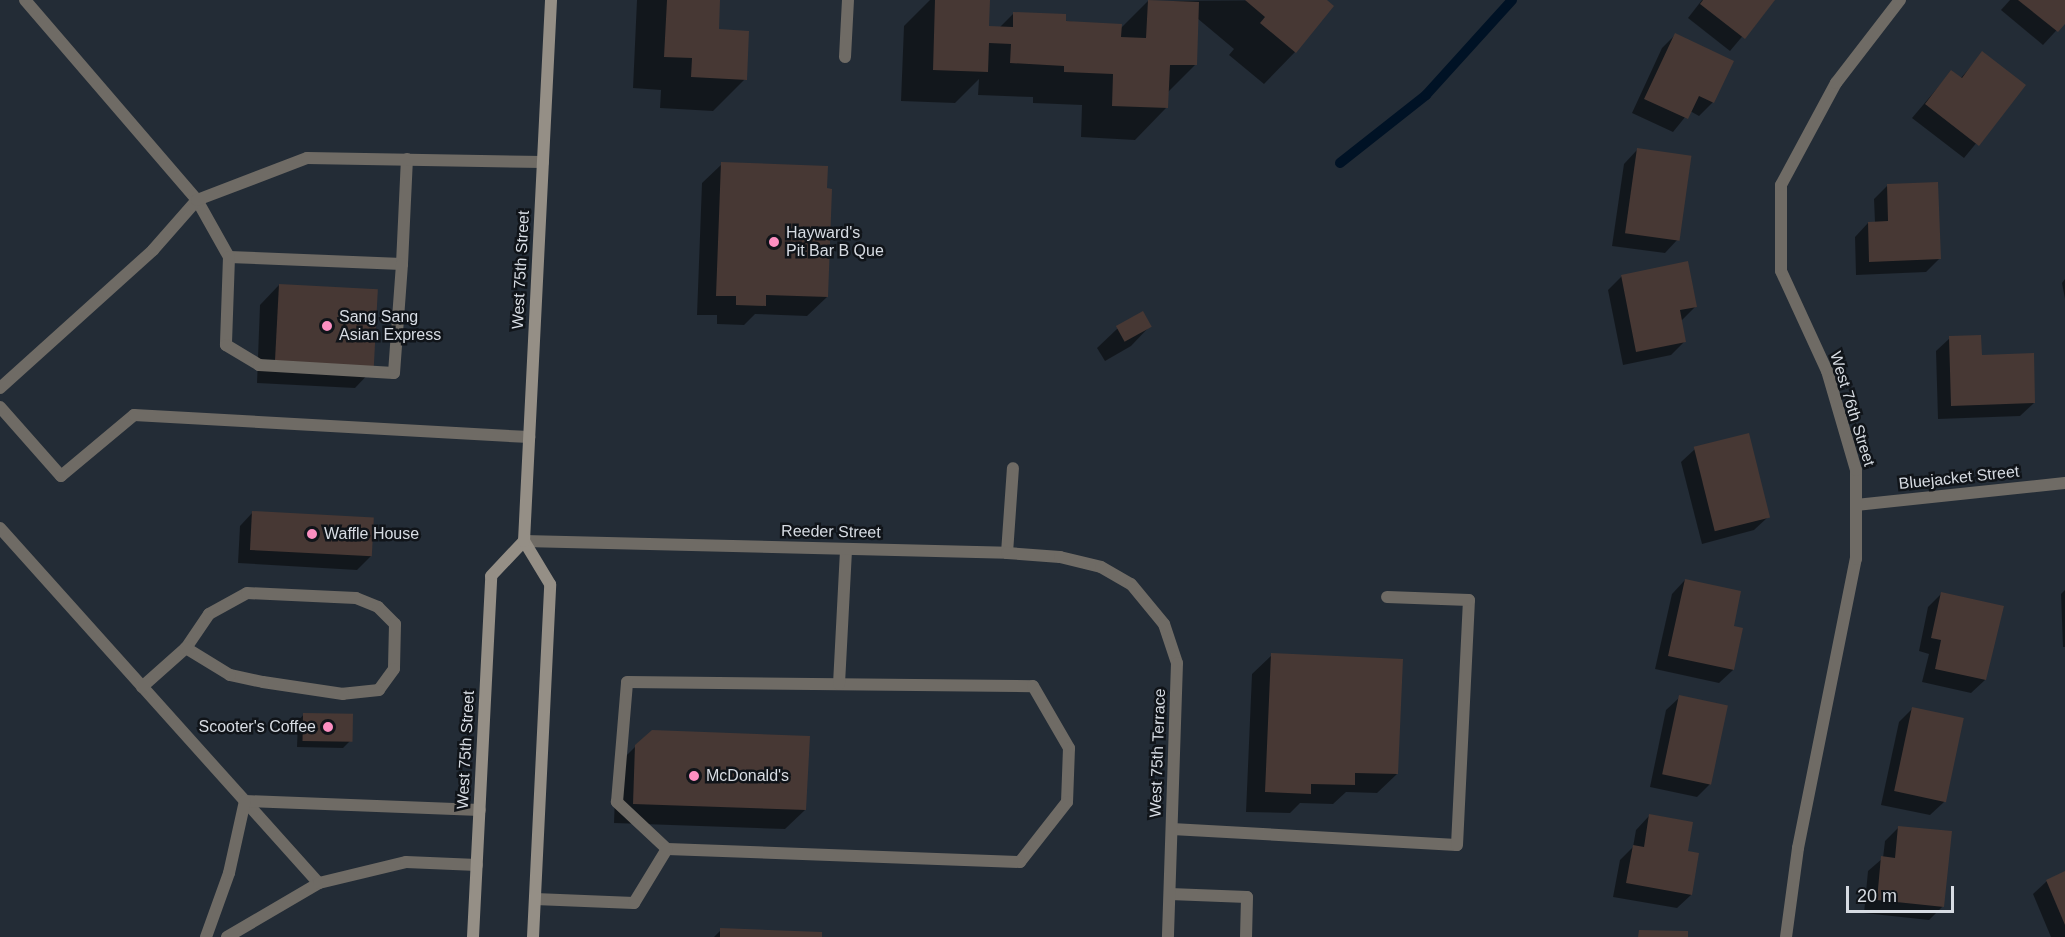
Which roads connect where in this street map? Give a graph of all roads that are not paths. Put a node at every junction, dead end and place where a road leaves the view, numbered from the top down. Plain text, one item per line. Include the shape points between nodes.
1 (25, 0) edge
2 (551, 0) edge
3 (848, 0) edge
4 (1900, 0) edge
5 (845, 57) dead end
6 (407, 159) junction
7 (543, 162) junction
8 (197, 200) junction
9 (229, 257) junction
10 (402, 264) junction
11 (0, 388) edge
12 (0, 407) edge
13 (529, 437) junction
14 (1013, 468) dead end
15 (2065, 483) edge
16 (1856, 505) junction
17 (0, 528) edge
18 (524, 542) junction
19 (846, 549) junction
20 (1007, 553) junction
21 (1131, 584) joint
22 (1387, 597) dead end
23 (186, 648) junction
24 (839, 684) junction
25 (142, 687) junction
26 (244, 801) junction
27 (480, 810) junction
28 (1172, 829) junction
29 (667, 849) junction
30 (477, 865) junction
31 (319, 883) junction
32 (1170, 894) junction
33 (535, 899) junction
34 (206, 937) edge
35 (227, 937) edge
36 (473, 937) edge
37 (533, 937) edge
38 (1168, 937) edge
39 (1246, 937) edge
40 (1786, 937) edge

1 - 8 street
2 - 7 main road, West 75th Street
3 - 5 street
4 - 16 street, West 76th Street via 1836,83 1781,185 1781,271 1827,371 1856,470
6 - 7 street
6 - 8 street via 307,158
6 - 10 street
7 - 13 main road, West 75th Street
8 - 9 street
8 - 11 street via 153,250
9 - 10 street
9 - 10 street via 226,345 259,365 394,373
12 - 13 street via 61,476 134,415
13 - 18 main road, West 75th Street
14 - 20 street
15 - 16 street, Bluejacket Street
16 - 40 street, West 76th Street via 1856,559 1798,848
17 - 25 street
18 - 19 street, Reeder Street
18 - 27 main road, West 75th Street via 491,576
18 - 33 main road via 550,584
19 - 20 street, Reeder Street
19 - 24 street
20 - 21 street, Reeder Street via 1060,557 1101,567
21 - 28 street, West 75th Terrace via 1164,624 1177,663
22 - 28 street via 1469,600 1456,845
23 - 23 street via 230,675 343,694 379,690 394,669 395,624 378,607 356,598 247,593 209,614
23 - 25 street
24 - 29 street via 627,682 617,802
24 - 29 street via 1033,686 1069,748 1067,802 1020,862
25 - 26 street
26 - 27 street
26 - 31 street
26 - 34 street via 229,873
27 - 30 main road, West 75th Street
28 - 32 street, West 75th Terrace
29 - 33 street via 634,903
30 - 31 street via 406,862
30 - 36 main road, West 75th Street
31 - 35 street
32 - 38 street, West 75th Terrace
32 - 39 street via 1247,897
33 - 37 main road

